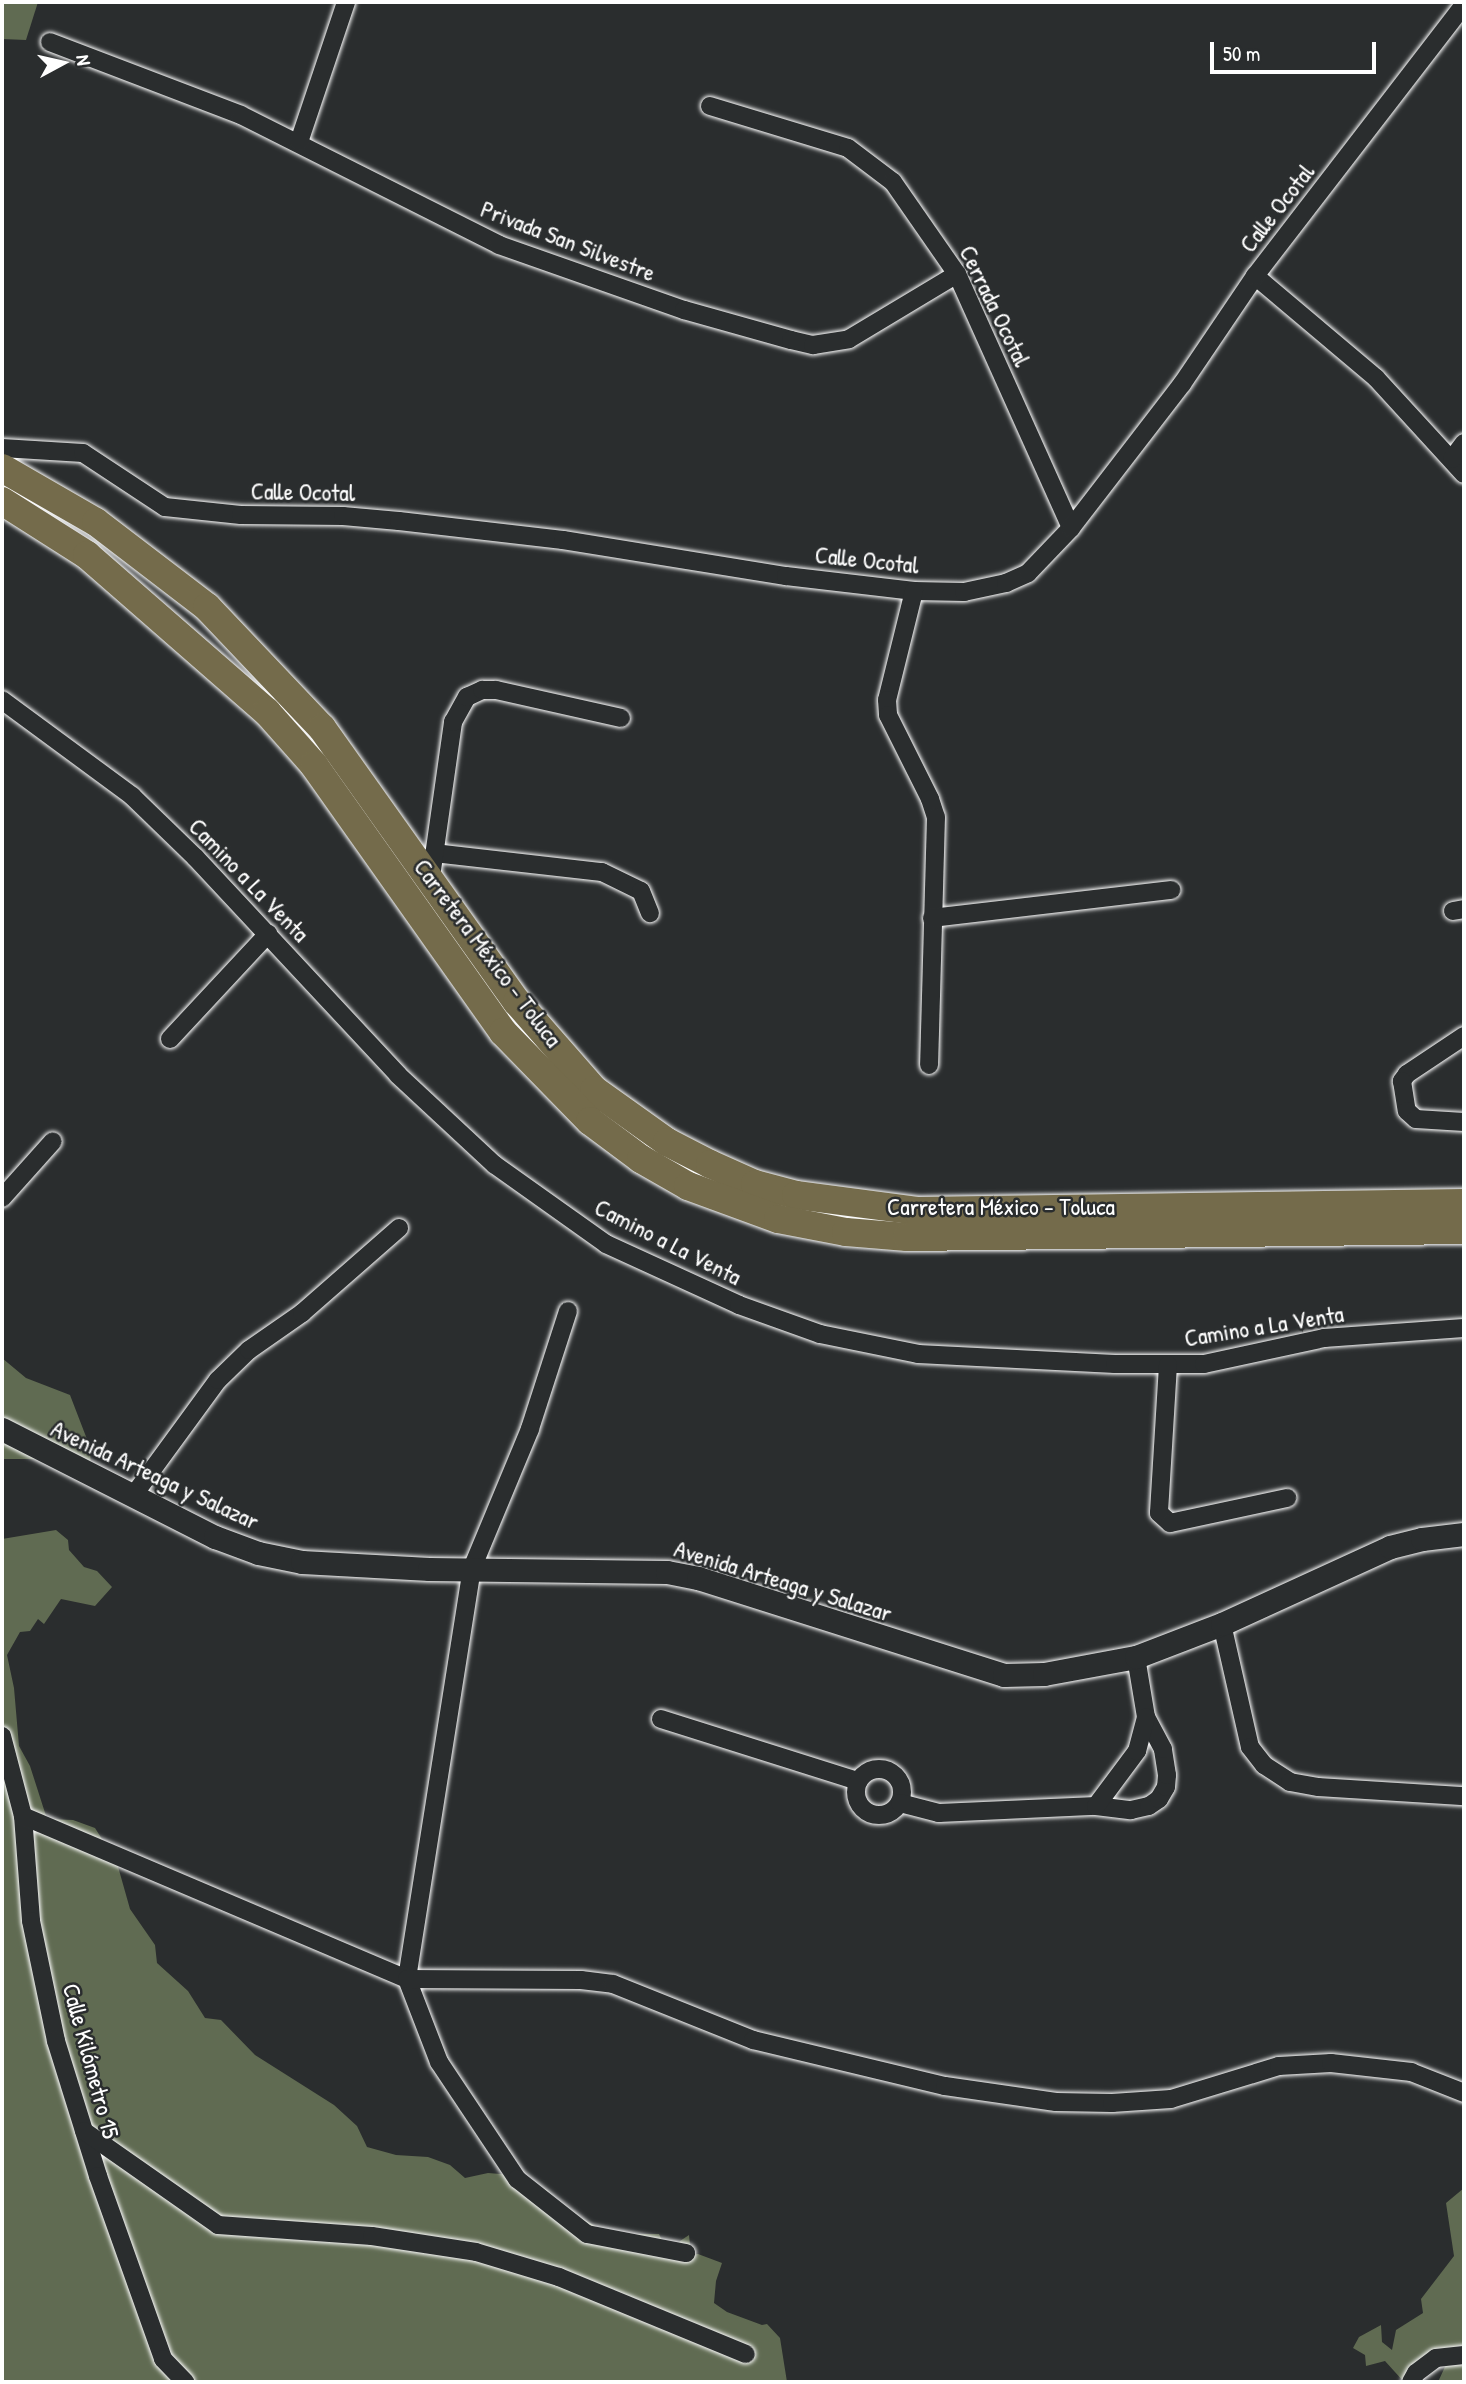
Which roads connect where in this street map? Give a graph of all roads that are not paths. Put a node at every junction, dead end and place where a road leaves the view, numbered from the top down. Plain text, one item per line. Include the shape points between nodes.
1 (346, 2) edge
2 (1464, 5) edge
3 (50, 42) dead end
4 (710, 106) dead end
5 (299, 142) junction
6 (957, 274) junction
7 (1255, 276) junction
8 (1464, 443) edge
9 (2, 448) edge
10 (1452, 459) junction
11 (2, 468) edge
12 (1464, 474) edge
13 (2, 501) edge
14 (1071, 528) junction
15 (914, 591) junction
16 (2, 700) edge
17 (621, 718) dead end
18 (433, 865) junction
19 (1171, 890) dead end
20 (650, 913) dead end
21 (932, 918) junction
22 (268, 934) junction
23 (1464, 1036) edge
24 (170, 1039) dead end
25 (929, 1065) dead end
26 (1464, 1122) edge
27 (53, 1141) dead end
28 (2, 1198) edge
29 (1464, 1203) edge
30 (399, 1227) dead end
31 (1464, 1230) edge
32 (568, 1311) dead end
33 (1464, 1328) edge
34 (1168, 1365) junction
35 (2, 1429) edge
36 (133, 1496) junction
37 (1287, 1498) dead end
38 (1464, 1534) edge
39 (471, 1568) junction
40 (1222, 1624) junction
41 (1136, 1657) junction
42 (1146, 1717) junction
43 (661, 1719) dead end
44 (2, 1736) edge
45 (858, 1781) junction
46 (1464, 1796) edge
47 (900, 1803) junction
48 (1096, 1806) junction
49 (23, 1816) junction
50 (407, 1979) junction
51 (1464, 2093) edge
52 (84, 2132) junction
53 (687, 2253) dead end
54 (746, 2354) dead end
55 (1464, 2355) edge
56 (185, 2382) edge
57 (1411, 2382) edge

1 - 5 street
2 - 7 street, Calle Ocotal
3 - 5 street, Privada San Silvestre via 242,115
4 - 6 street, Cerrada Ocotal via 848,148 868,160 893,182
5 - 6 street, Privada San Silvestre via 499,246 684,310 813,345 849,340
6 - 14 street, Cerrada Ocotal
7 - 10 street via 1376,378
7 - 14 street, Calle Ocotal via 1182,384
8 - 10 street
9 - 15 street, Calle Ocotal via 83,453 165,507 412,522
10 - 12 street
11 - 18 main road, Carretera México - Toluca via 96,522 207,607 322,728
13 - 31 main road, Carretera México - Toluca via 87,555 267,712 314,765 503,1032 590,1121 640,1159 688,1186 778,1219 846,1233 907,1237
14 - 15 street, Calle Ocotal via 1028,573 1006,583 964,592
15 - 21 street via 888,715 936,817
16 - 22 street, Camino a La Venta via 132,796
17 - 18 street via 496,690 473,693 453,722
18 - 20 street via 602,872 641,891
18 - 29 main road, Carretera México - Toluca via 517,1002 594,1090 667,1142 755,1184 796,1195 917,1211
19 - 21 street
21 - 25 street
22 - 24 street
22 - 34 street, Camino a La Venta via 432,1108 495,1165 606,1244 739,1305 820,1334 918,1354
23 - 26 street via 1402,1081 1407,1111 1416,1119
27 - 28 street
30 - 36 street via 302,1313 248,1350 218,1380
32 - 39 street via 530,1429
33 - 34 street, Camino a La Venta via 1325,1338 1216,1362
34 - 37 street via 1159,1513 1170,1523
35 - 36 street, Avenida Arteaga y Salazar
36 - 39 street, Avenida Arteaga y Salazar via 258,1553 302,1562
38 - 40 street, Avenida Arteaga y Salazar via 1390,1547
39 - 41 street, Avenida Arteaga y Salazar via 667,1572 698,1578 1004,1675 1044,1674
39 - 50 street
40 - 41 street, Avenida Arteaga y Salazar
40 - 46 street via 1250,1747 1264,1765 1290,1782 1319,1787
41 - 42 street
42 - 48 street via 1137,1751
42 - 48 street via 1163,1749 1167,1774 1159,1800 1131,1810
43 - 45 street
44 - 49 street, Calle Kilómetro 15
45 - 47 street via 878,1768 890,1771 902,1791
45 - 47 street via 859,1804 868,1813 880,1816
47 - 48 street via 939,1813
49 - 50 street
49 - 52 street, Calle Kilómetro 15 via 31,1922 56,2041
50 - 51 street via 613,1984 753,2040 945,2086 1056,2102 1171,2099 1279,2066 1331,2063 1411,2071
50 - 53 street via 439,2063 517,2179 587,2234
52 - 54 street via 218,2225 372,2236 476,2252 559,2277
52 - 56 street, Calle Kilómetro 15 via 163,2359
55 - 57 street via 1436,2358

